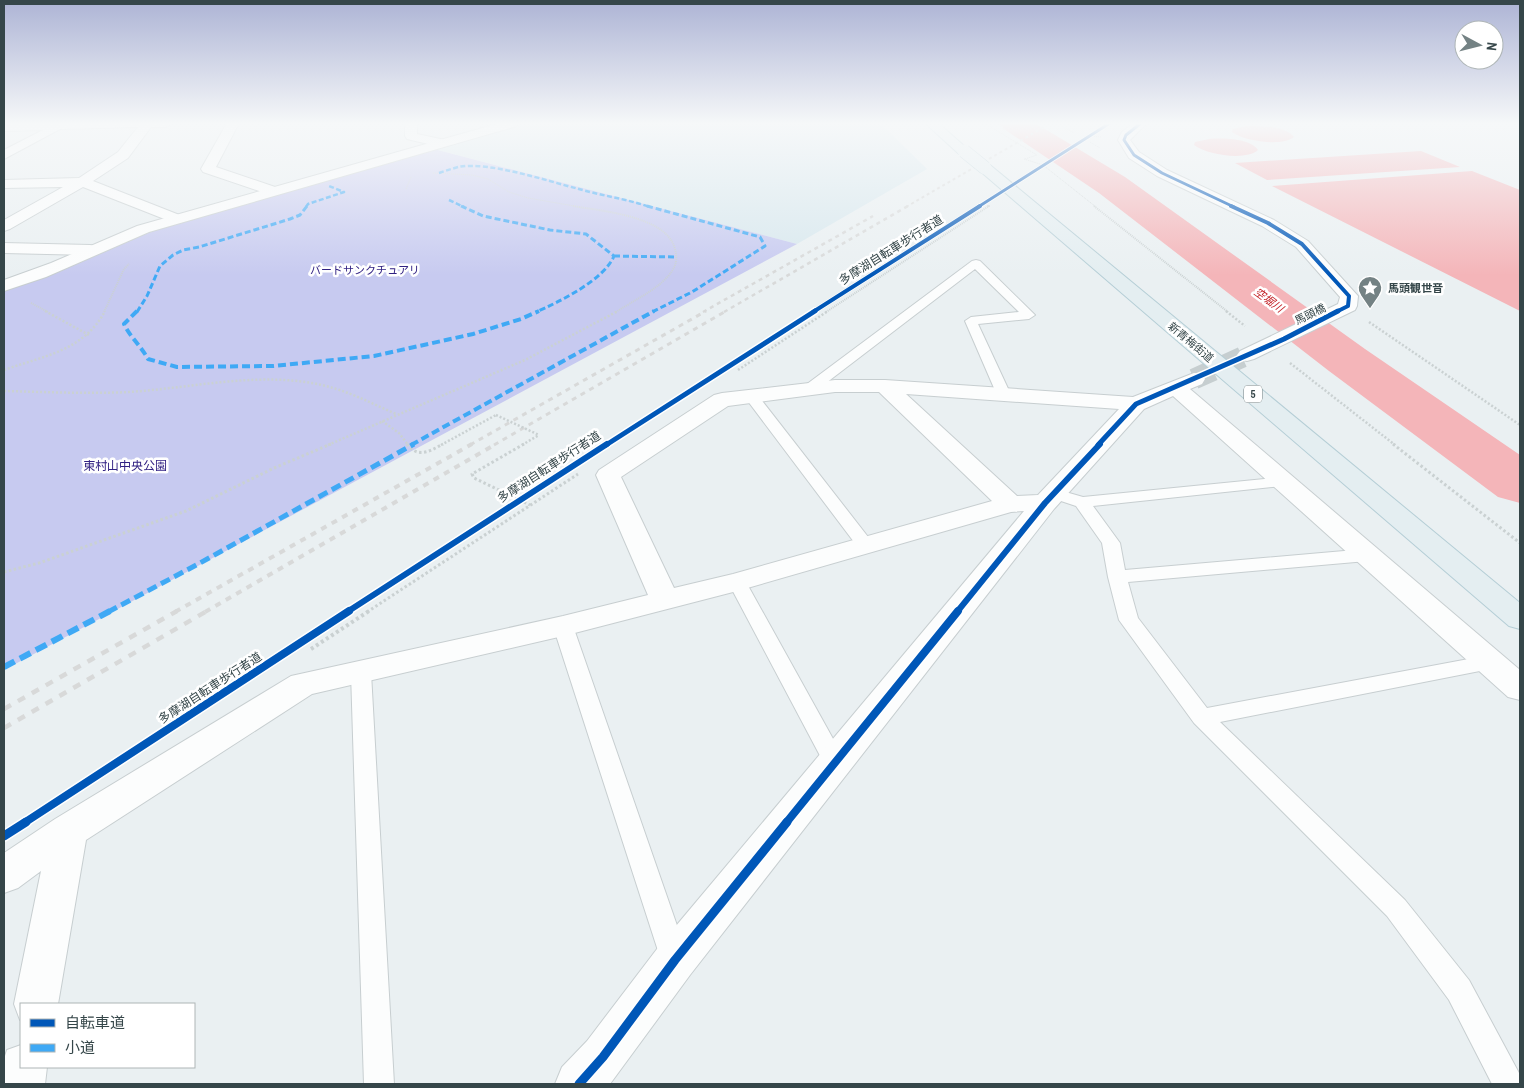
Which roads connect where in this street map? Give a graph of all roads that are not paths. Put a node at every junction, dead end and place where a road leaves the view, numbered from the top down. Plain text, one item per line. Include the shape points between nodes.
1 (94, 174) edge
2 (221, 174) edge
3 (335, 174) edge
4 (992, 174) edge
5 (1164, 174) edge
6 (82, 182) junction
7 (4, 184) edge
8 (273, 192) junction
9 (177, 219) junction
10 (4, 226) edge
11 (4, 248) edge
12 (90, 250) junction
13 (4, 286) edge
14 (1247, 355) tunnel mouth
15 (885, 386) junction
16 (808, 390) junction
17 (1004, 395) junction
18 (751, 396) junction
19 (1136, 404) junction
20 (1284, 482) junction
21 (1050, 499) junction
22 (1082, 502) junction
23 (1010, 504) junction
24 (866, 546) junction
25 (1367, 555) junction
26 (1117, 577) junction
27 (737, 582) junction
28 (666, 600) junction
29 (1520, 619) edge
30 (563, 626) junction
31 (1490, 662) junction
32 (361, 673) junction
33 (1520, 688) edge
34 (1202, 716) junction
35 (834, 761) junction
36 (68, 832) junction
37 (4, 875) edge
38 (674, 960) junction
39 (36, 1003) edge
40 (24, 1068) edge
41 (595, 1075) edge
42 (21, 1084) edge
43 (379, 1084) edge
44 (1508, 1084) edge

1 - 6 street
2 - 8 street
3 - 8 street
4 - 29 main road, 新青梅街道 / 5, bridge
5 - 14 street, 馬頭橋 via 1268,223 1302,244 1349,296 1345,308
6 - 7 street
6 - 9 street
6 - 10 street
8 - 9 street
9 - 12 street
11 - 12 street
12 - 13 street via 42,273
15 - 16 street via 835,386
15 - 17 street
15 - 23 street
16 - 17 lane via 976,263 1029,315 971,321
16 - 18 street
17 - 19 street
18 - 24 lane
18 - 28 street via 722,400 608,475
19 - 20 street via 1185,383
19 - 21 street
20 - 22 lane
20 - 25 street
21 - 22 lane
21 - 23 street
21 - 35 street
22 - 26 lane via 1111,543
23 - 24 street
24 - 27 street
25 - 26 lane
25 - 31 street
26 - 34 lane via 1129,620
27 - 28 street
27 - 35 lane
28 - 30 street
30 - 32 street
30 - 38 lane
31 - 33 street
31 - 34 lane
32 - 36 street via 304,684
32 - 43 lane
34 - 44 lane via 1396,908 1459,990
35 - 38 street
36 - 37 street
36 - 39 street
38 - 41 street
40 - 42 street

